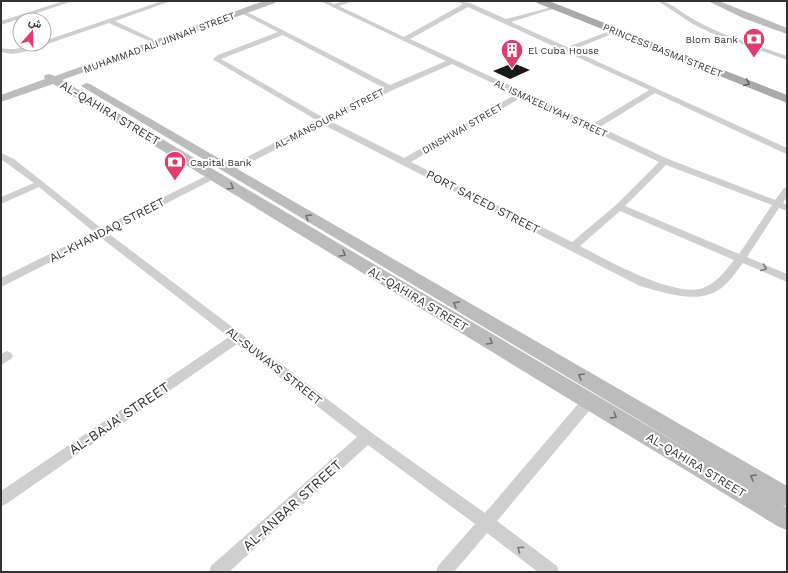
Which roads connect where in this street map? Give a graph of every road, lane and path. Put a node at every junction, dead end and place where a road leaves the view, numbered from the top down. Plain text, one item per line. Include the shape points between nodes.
1 (70, 1) edge
2 (168, 1) edge
3 (261, 1) edge
4 (272, 1) edge
5 (323, 1) edge
6 (350, 1) edge
7 (460, 1) edge
8 (540, 1) edge
9 (661, 1) edge
10 (712, 1) edge
11 (468, 4) junction
12 (556, 4) edge
13 (334, 6) junction
14 (243, 12) junction
15 (109, 21) junction
16 (507, 22) junction
17 (1, 23) edge
18 (615, 31) junction
19 (787, 31) edge
20 (282, 33) junction
21 (405, 39) junction
22 (151, 40) junction
23 (52, 41) edge
24 (568, 49) junction
25 (1, 50) edge
26 (15, 52) edge
27 (121, 55) junction
28 (787, 58) edge
29 (452, 61) junction
30 (58, 76) junction
31 (390, 88) junction
32 (787, 88) edge
33 (654, 90) junction
34 (88, 93) junction
35 (521, 94) junction
36 (2, 97) edge
37 (787, 99) edge
38 (322, 121) junction
39 (593, 128) junction
40 (787, 151) edge
41 (1, 156) edge
42 (665, 161) junction
43 (404, 162) junction
44 (220, 173) junction
45 (40, 183) junction
46 (787, 190) edge
47 (1, 201) edge
48 (777, 205) junction
49 (619, 207) junction
50 (787, 208) edge
51 (101, 233) junction
52 (572, 248) junction
53 (740, 258) junction
54 (787, 278) edge
55 (1, 283) edge
56 (238, 337) junction
57 (589, 401) junction
58 (367, 438) junction
59 (1, 499) edge
60 (786, 512) edge
61 (485, 522) junction
62 (217, 572) edge
63 (444, 572) edge
64 (551, 572) edge

1 - 17 street
2 - 15 street
3 - 22 main road, MUHAMMAD ALI JINNAH STREET
4 - 14 main road, MUHAMMAD ALI JINNAH STREET
5 - 13 street, AL ISMA'EELIYAH STREET
6 - 13 street
7 - 11 street
8 - 12 main road, PRINCESS BASMA STREET
9 - 28 street via 713,32
10 - 19 main road
11 - 16 street
11 - 21 street
12 - 16 street
12 - 18 main road, PRINCESS BASMA STREET
12 - 32 main road, PRINCESS BASMA STREET
13 - 21 street, AL ISMA'EELIYAH STREET
14 - 20 street, AL-MANSOURAH STREET
14 - 27 main road, MUHAMMAD ALI JINNAH STREET
15 - 22 street
15 - 23 street
16 - 24 street
18 - 24 street
18 -> 37 main road, PRINCESS BASMA STREET
20 - 31 street, AL-MANSOURAH STREET
20 - 38 street, PORT SA'EED STREET via 216,59
21 - 29 street, AL ISMA'EELIYAH STREET
22 - 30 main road, MUHAMMAD ALI JINNAH STREET
24 - 33 street
25 - 26 street
27 - 30 main road, MUHAMMAD ALI JINNAH STREET
27 - 34 main road via 94,71
29 - 31 street
29 - 35 street, AL ISMA'EELIYAH STREET
30 - 34 main road, AL-QAHIRA STREET
30 - 36 main road, MUHAMMAD ALI JINNAH STREET
31 - 38 street, AL-MANSOURAH STREET
33 - 39 street
33 - 40 street
34 - 36 main road via 43,91
34 - 44 main road, AL-QAHIRA STREET
35 - 39 street, AL ISMA'EELIYAH STREET
35 - 43 street, DINSHWAI STREET
38 - 43 street, PORT SA'EED STREET
38 - 44 street, AL-MANSOURAH STREET
39 - 42 street, AL ISMA'EELIYAH STREET
41 - 45 street, AL-SUWAYS STREET
42 - 48 street, AL ISMA'EELIYAH STREET
42 - 49 street
43 - 52 street, PORT SA'EED STREET
44 - 51 street, AL-KHANDAQ STREET
44 -> 57 main road, AL-QAHIRA STREET
60 -> 44 main road, AL-QAHIRA STREET
45 - 47 street
45 - 51 street, AL-SUWAYS STREET
46 - 48 street, PORT SA'EED STREET
48 - 50 street, AL ISMA'EELIYAH STREET
48 - 53 street, PORT SA'EED STREET
49 - 52 street
49 - 53 street
51 - 55 street, AL-KHANDAQ STREET
51 - 56 street, AL-SUWAYS STREET
52 - 53 street, PORT SA'EED STREET via 644,283 688,294 705,292 721,284
53 -> 54 street
56 - 58 street, AL-SUWAYS STREET
56 - 59 street, AL-BAJA' STREET
57 -> 60 main road, AL-QAHIRA STREET
57 - 61 street
58 - 61 street, AL-SUWAYS STREET
58 - 62 street, AL-ANBAR STREET
61 - 63 street
64 -> 61 street, AL-SUWAYS STREET

